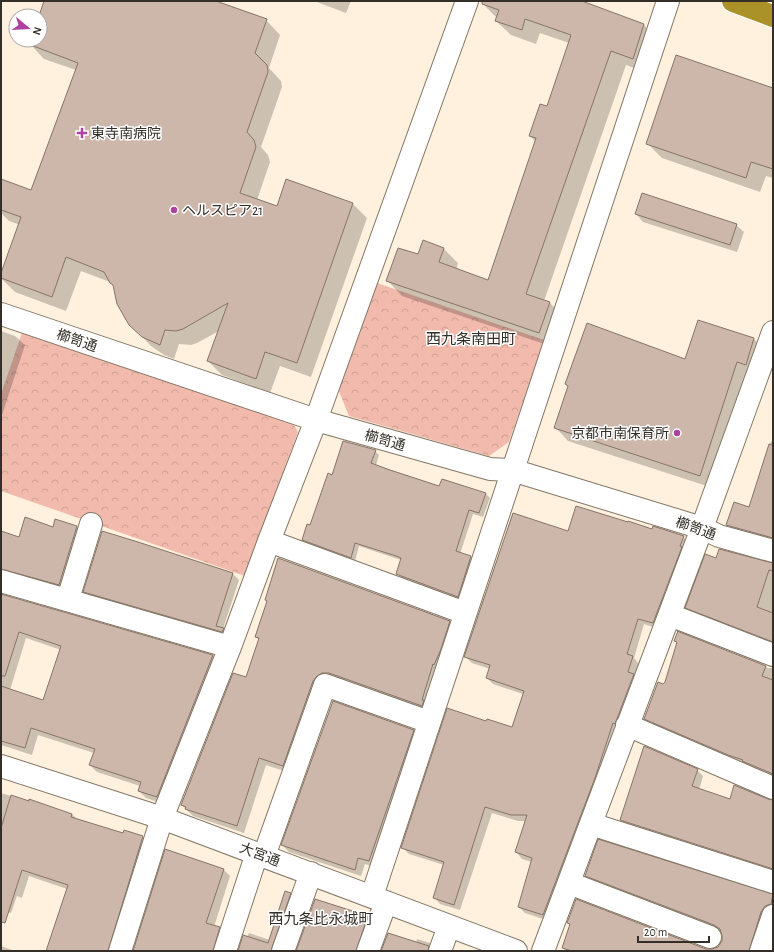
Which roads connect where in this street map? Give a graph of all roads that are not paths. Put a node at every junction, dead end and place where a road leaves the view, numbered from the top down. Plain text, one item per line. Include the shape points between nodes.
1 (467, 1) edge
2 (668, 1) edge
3 (733, 1) edge
4 (773, 16) edge
5 (1, 314) edge
6 (773, 332) edge
7 (316, 420) junction
8 (512, 470) junction
9 (91, 524) dead end
10 (702, 528) junction
11 (269, 541) junction
12 (773, 551) edge
13 (1, 580) edge
14 (68, 599) junction
15 (465, 613) junction
16 (670, 615) junction
17 (230, 647) junction
18 (773, 655) edge
19 (429, 722) junction
20 (627, 725) junction
21 (3, 772) edge
22 (773, 788) edge
23 (162, 818) junction
24 (591, 824) junction
25 (260, 855) junction
26 (311, 874) junction
27 (773, 882) edge
28 (568, 883) junction
29 (379, 899) junction
30 (773, 916) edge
31 (449, 926) junction
32 (710, 937) dead end
33 (120, 951) edge
34 (225, 951) edge
35 (283, 951) edge
36 (368, 951) edge
37 (440, 951) edge
38 (516, 951) edge
39 (543, 951) edge
40 (761, 951) edge

1 - 7 street
2 - 8 street
3 - 4 highway
5 - 7 street, 櫛笥通
6 - 10 street
7 - 8 street, 櫛笥通 via 490,469
7 - 11 street
8 - 10 street, 櫛笥通
8 - 15 street
9 - 14 street
10 - 12 street, 櫛笥通 via 718,536
10 - 16 street
11 - 15 street
11 - 17 street
13 - 14 street
14 - 17 street
15 - 19 street
16 - 18 street
16 - 20 street
17 - 23 street
19 - 25 street via 325,686
19 - 29 street
20 - 22 street
20 - 24 street
21 - 23 street, 大宮通
23 - 25 street, 大宮通
23 - 33 street
24 - 27 street
24 - 28 street
25 - 26 street, 大宮通
25 - 34 street
26 - 29 street, 大宮通
26 - 35 street
28 - 32 street
28 - 39 street
29 - 31 street, 大宮通
29 - 36 street
30 - 40 street
31 - 37 street
31 - 38 street, 大宮通

